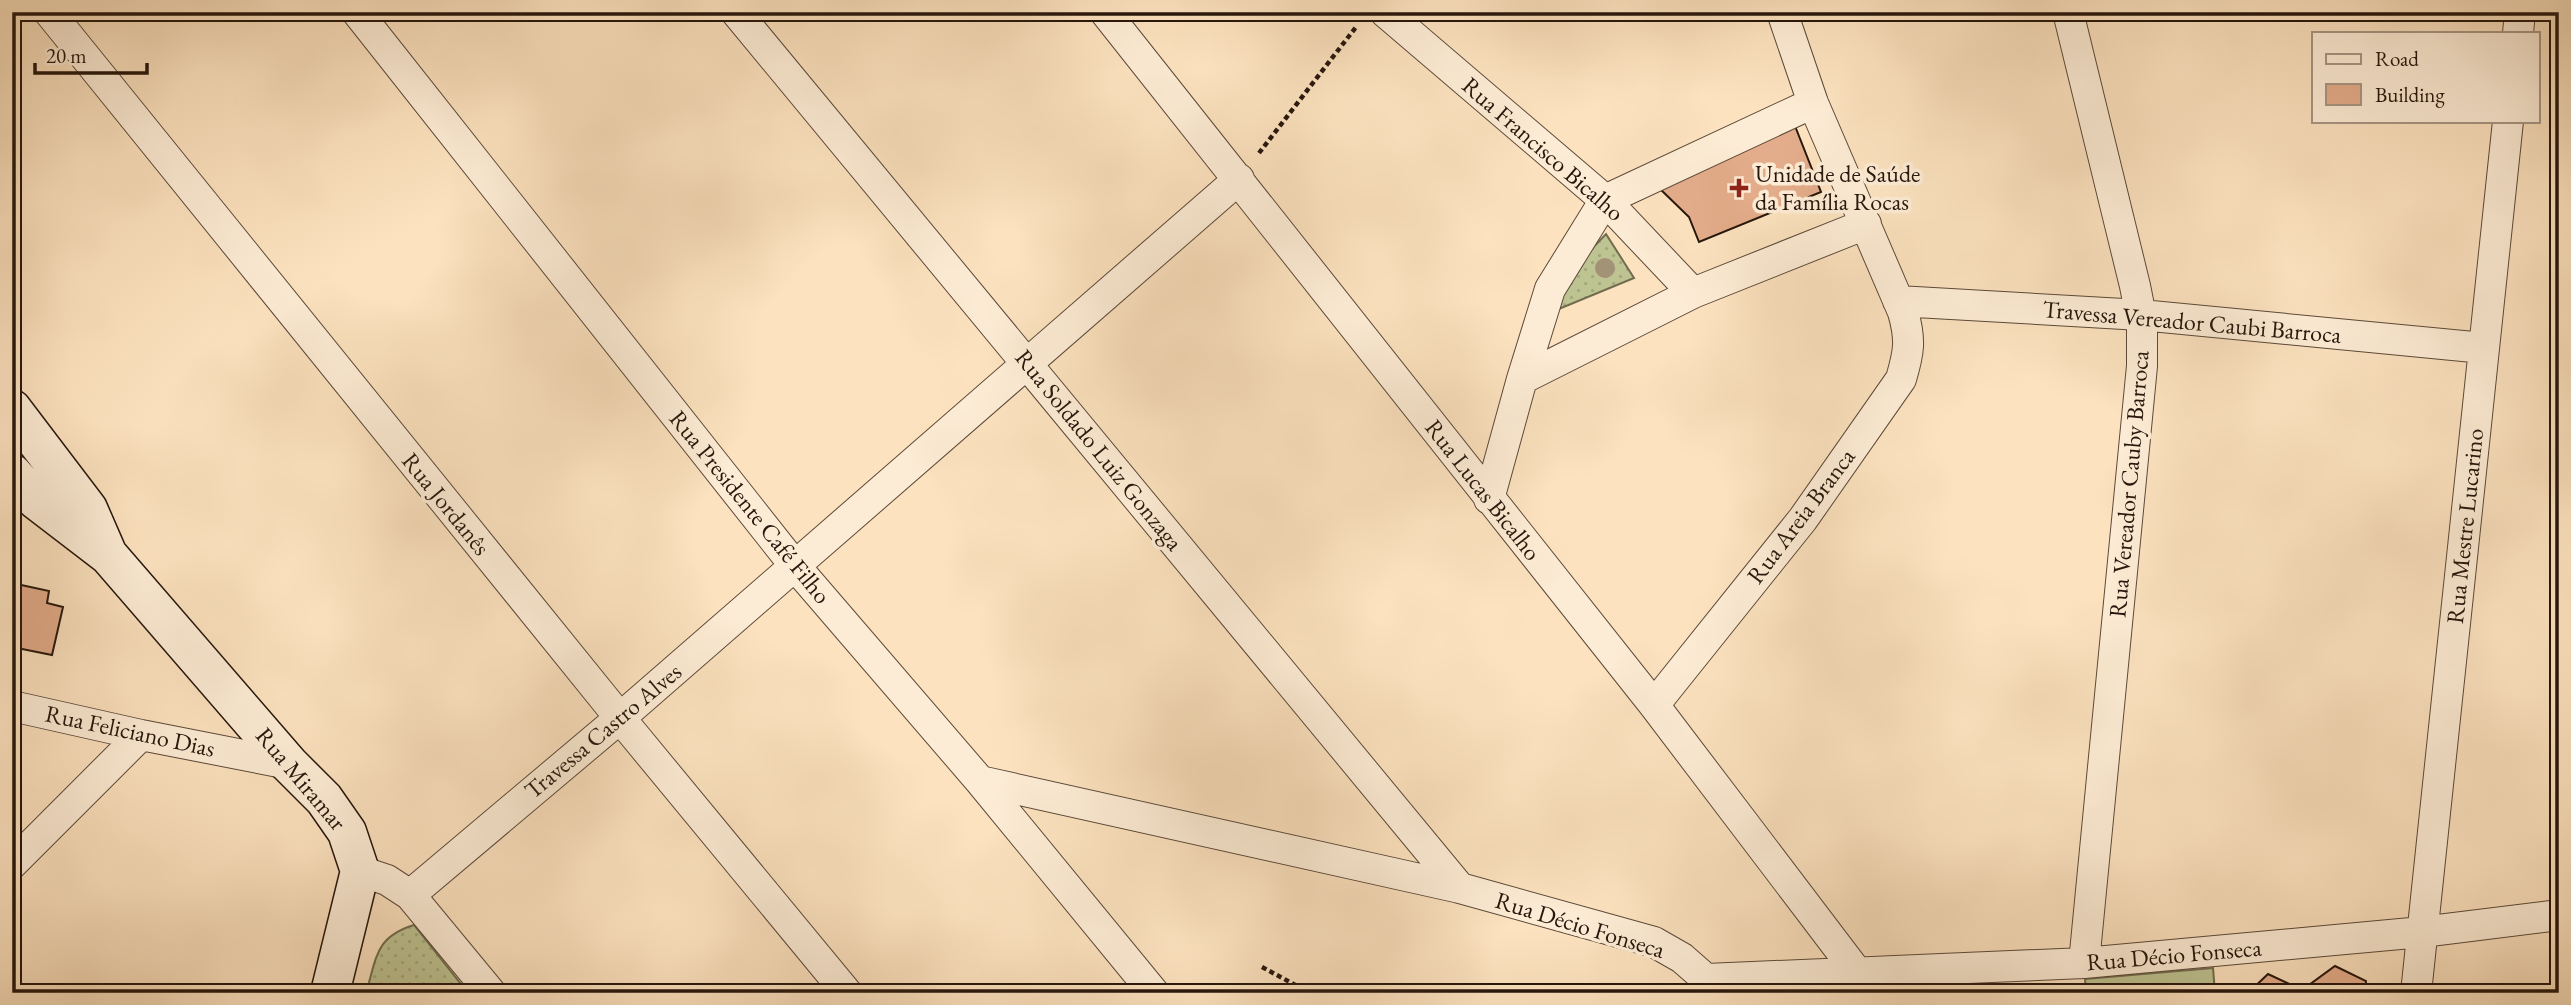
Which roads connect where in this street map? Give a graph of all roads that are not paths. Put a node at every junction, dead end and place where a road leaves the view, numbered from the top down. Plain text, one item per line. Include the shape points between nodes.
1 (49, 12) edge
2 (357, 12) edge
3 (736, 12) edge
4 (1105, 12) edge
5 (1782, 12) edge
6 (2068, 12) edge
7 (2520, 12) edge
8 (1373, 17) edge
9 (2518, 32) edge
10 (1814, 103) junction
11 (2508, 122) edge
12 (1239, 179) junction
13 (1605, 200) junction
14 (1866, 224) junction
15 (1693, 293) junction
16 (1901, 306) junction
17 (2141, 316) junction
18 (2484, 348) junction
19 (1028, 362) junction
20 (1522, 379) junction
21 (12, 409) edge
22 (12, 473) edge
23 (1489, 499) junction
24 (109, 556) junction
25 (795, 566) junction
26 (1654, 705) junction
27 (12, 706) edge
28 (620, 718) junction
29 (141, 735) junction
30 (289, 764) junction
31 (979, 781) junction
32 (12, 864) edge
33 (360, 871) junction
34 (1460, 888) junction
35 (410, 895) junction
36 (2559, 915) edge
37 (2422, 932) junction
38 (2084, 963) junction
39 (1856, 971) junction
40 (1697, 986) edge
41 (330, 993) edge
42 (491, 993) edge
43 (847, 993) edge
44 (1154, 993) edge
45 (2416, 993) edge

1 - 28 street, Rua Jordanês
2 - 25 street, Rua Presidente Café Filho
3 - 19 street, Rua Soldado Luiz Gonzaga
4 - 12 street, Rua Lucas Bicalho
5 - 10 street, Rua Areia Branca
6 - 17 street, Rua Vereador Cauby Barroca
7 - 9 street
8 - 13 street, Rua Francisco Bicalho
10 - 13 street
10 - 14 street, Rua Areia Branca
11 - 18 street, Rua Mestre Lucarino
12 - 19 street, Travessa Castro Alves
12 - 23 street, Rua Lucas Bicalho
13 - 15 street, Rua Francisco Bicalho
13 - 20 street via 1550,289
14 - 15 street
14 - 16 street, Rua Areia Branca
15 - 20 street
16 - 17 street, Travessa Vereador Caubi Barroca
16 - 26 street, Rua Areia Branca via 1910,336 1900,379 1802,519
17 - 18 street, Travessa Vereador Caubi Barroca
17 - 38 street, Rua Vereador Cauby Barroca via 2143,366
18 - 37 street, Rua Mestre Lucarino
19 - 25 street, Travessa Castro Alves
19 - 34 street, Rua Soldado Luiz Gonzaga
20 - 23 street
21 - 24 main road, Rua Miramar via 88,509
22 - 24 main road, Rua Miramar via 36,500
23 - 26 street, Rua Lucas Bicalho
24 - 30 main road, Rua Miramar
25 - 28 street, Travessa Castro Alves
25 - 31 street, Rua Presidente Café Filho
26 - 39 street, Rua Lucas Bicalho
27 - 29 street, Rua Feliciano Dias
28 - 35 street, Travessa Castro Alves
28 - 43 street, Rua Jordanês
29 - 30 street, Rua Feliciano Dias
29 - 32 street
30 - 33 main road, Rua Miramar via 348,832
31 - 34 street, Rua Décio Fonseca
31 - 44 street, Rua Presidente Café Filho
33 - 35 street via 387,880
33 - 41 main road
34 - 40 street, Rua Décio Fonseca via 1654,942 1682,958
35 - 42 street
36 - 37 street, Rua Décio Fonseca
37 - 38 street, Rua Décio Fonseca
37 - 45 street, Rua Mestre Lucarino
38 - 39 street, Rua Décio Fonseca
39 - 40 street, Rua Décio Fonseca

